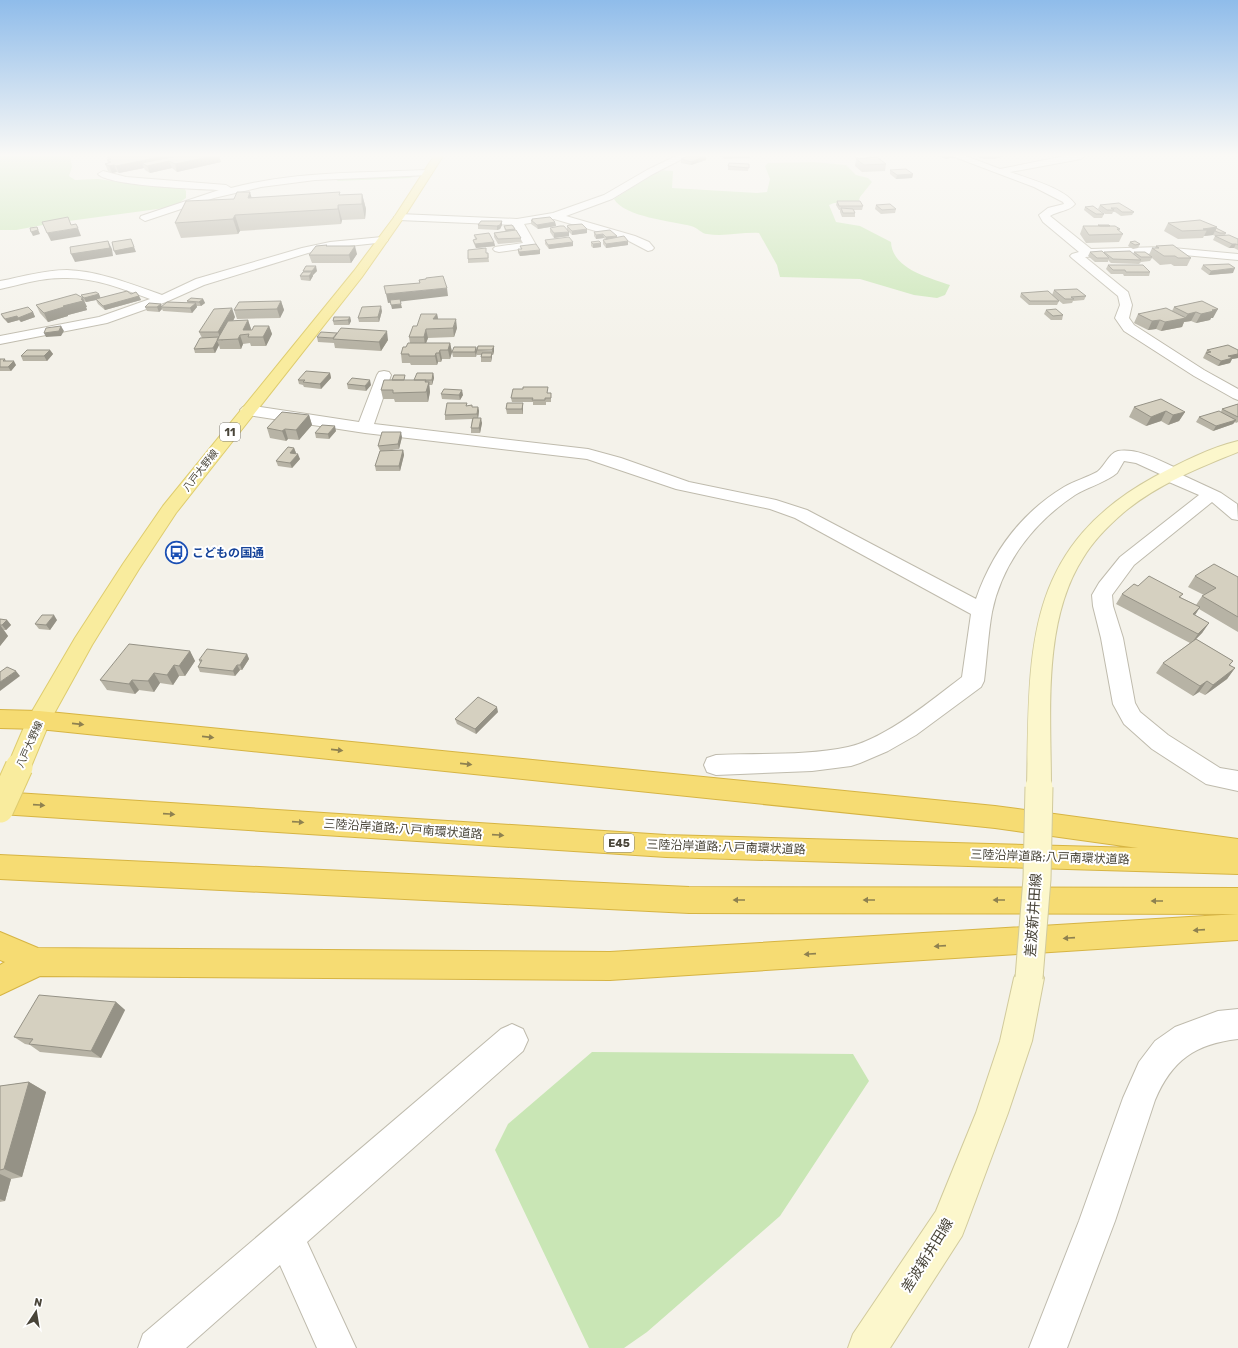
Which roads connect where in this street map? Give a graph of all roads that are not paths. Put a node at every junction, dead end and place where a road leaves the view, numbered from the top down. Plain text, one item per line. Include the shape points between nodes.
1 (397, 219) edge
2 (456, 219) edge
3 (536, 219) edge
4 (564, 219) edge
5 (1046, 219) edge
6 (517, 222) junction
7 (382, 240) junction
8 (648, 248) dead end
9 (500, 249) dead end
10 (1088, 252) junction
11 (1238, 257) edge
12 (0, 286) edge
13 (162, 299) junction
14 (0, 340) edge
15 (384, 375) dead end
16 (1238, 395) edge
17 (248, 410) junction
18 (365, 428) junction
19 (1238, 446) edge
20 (1170, 474) junction
21 (1210, 495) junction
22 (1238, 515) edge
23 (982, 610) junction
24 (0, 718) edge
25 (39, 720) junction
26 (716, 765) dead end
27 (1238, 781) edge
28 (0, 803) edge
29 (0, 809) edge
30 (1238, 850) edge
31 (1238, 863) edge
32 (0, 867) edge
33 (1238, 901) edge
34 (1238, 928) edge
35 (0, 946) edge
36 (38, 962) junction
37 (0, 980) edge
38 (1238, 1024) edge
39 (512, 1040) dead end
40 (286, 1237) junction
41 (157, 1348) edge
42 (337, 1348) edge
43 (867, 1348) edge
44 (1048, 1348) edge

1 - 7 main road, 八戸大野線 / 11
2 - 6 street
3 - 6 street
4 - 8 street via 631,238
5 - 10 street
6 - 9 street via 530,245
7 - 13 street via 306,250 200,282
7 - 17 main road, 八戸大野線 / 11 via 330,310
10 - 11 street via 1162,250
10 - 16 street via 1076,256 1124,295 1126,305 1122,318 1129,328
12 - 13 street via 67,274 100,278
13 - 14 street via 102,320
15 - 18 street
17 - 18 street
17 - 25 main road, 八戸大野線 / 11 via 169,510 83,643
18 - 23 street via 588,454 694,489 782,506
19 - 20 main road, 差波新井田線
20 - 21 street
20 - 23 street via 1139,458 1119,456 1103,474 1069,491 1034,517 1015,540 989,588
20 - 43 main road, 差波新井田線, bridge via 1126,502 1100,523 1078,548 1060,583 1048,622 1041,675 1037,879 1029,978 1016,1041 992,1113 949,1223
21 - 22 street via 1231,507
21 - 27 street via 1128,561 1106,588 1102,596 1102,606 1112,638 1124,704 1132,718 1160,742 1215,777
23 - 26 street via 973,681 908,729 851,756 812,761
24 - 25 highway
25 - 29 main road, 八戸大野線 / 11, bridge
25 -> 30 highway via 995,817
28 -> 31 highway, 三陸沿岸道路;八戸南環状道路 / E45 via 666,846
33 -> 32 highway via 689,900
34 -> 36 highway via 610,966
35 - 36 highway
36 - 37 highway
38 - 44 street via 1218,1026 1186,1038 1166,1052 1150,1073
39 - 40 street
40 - 41 street
40 - 42 street

